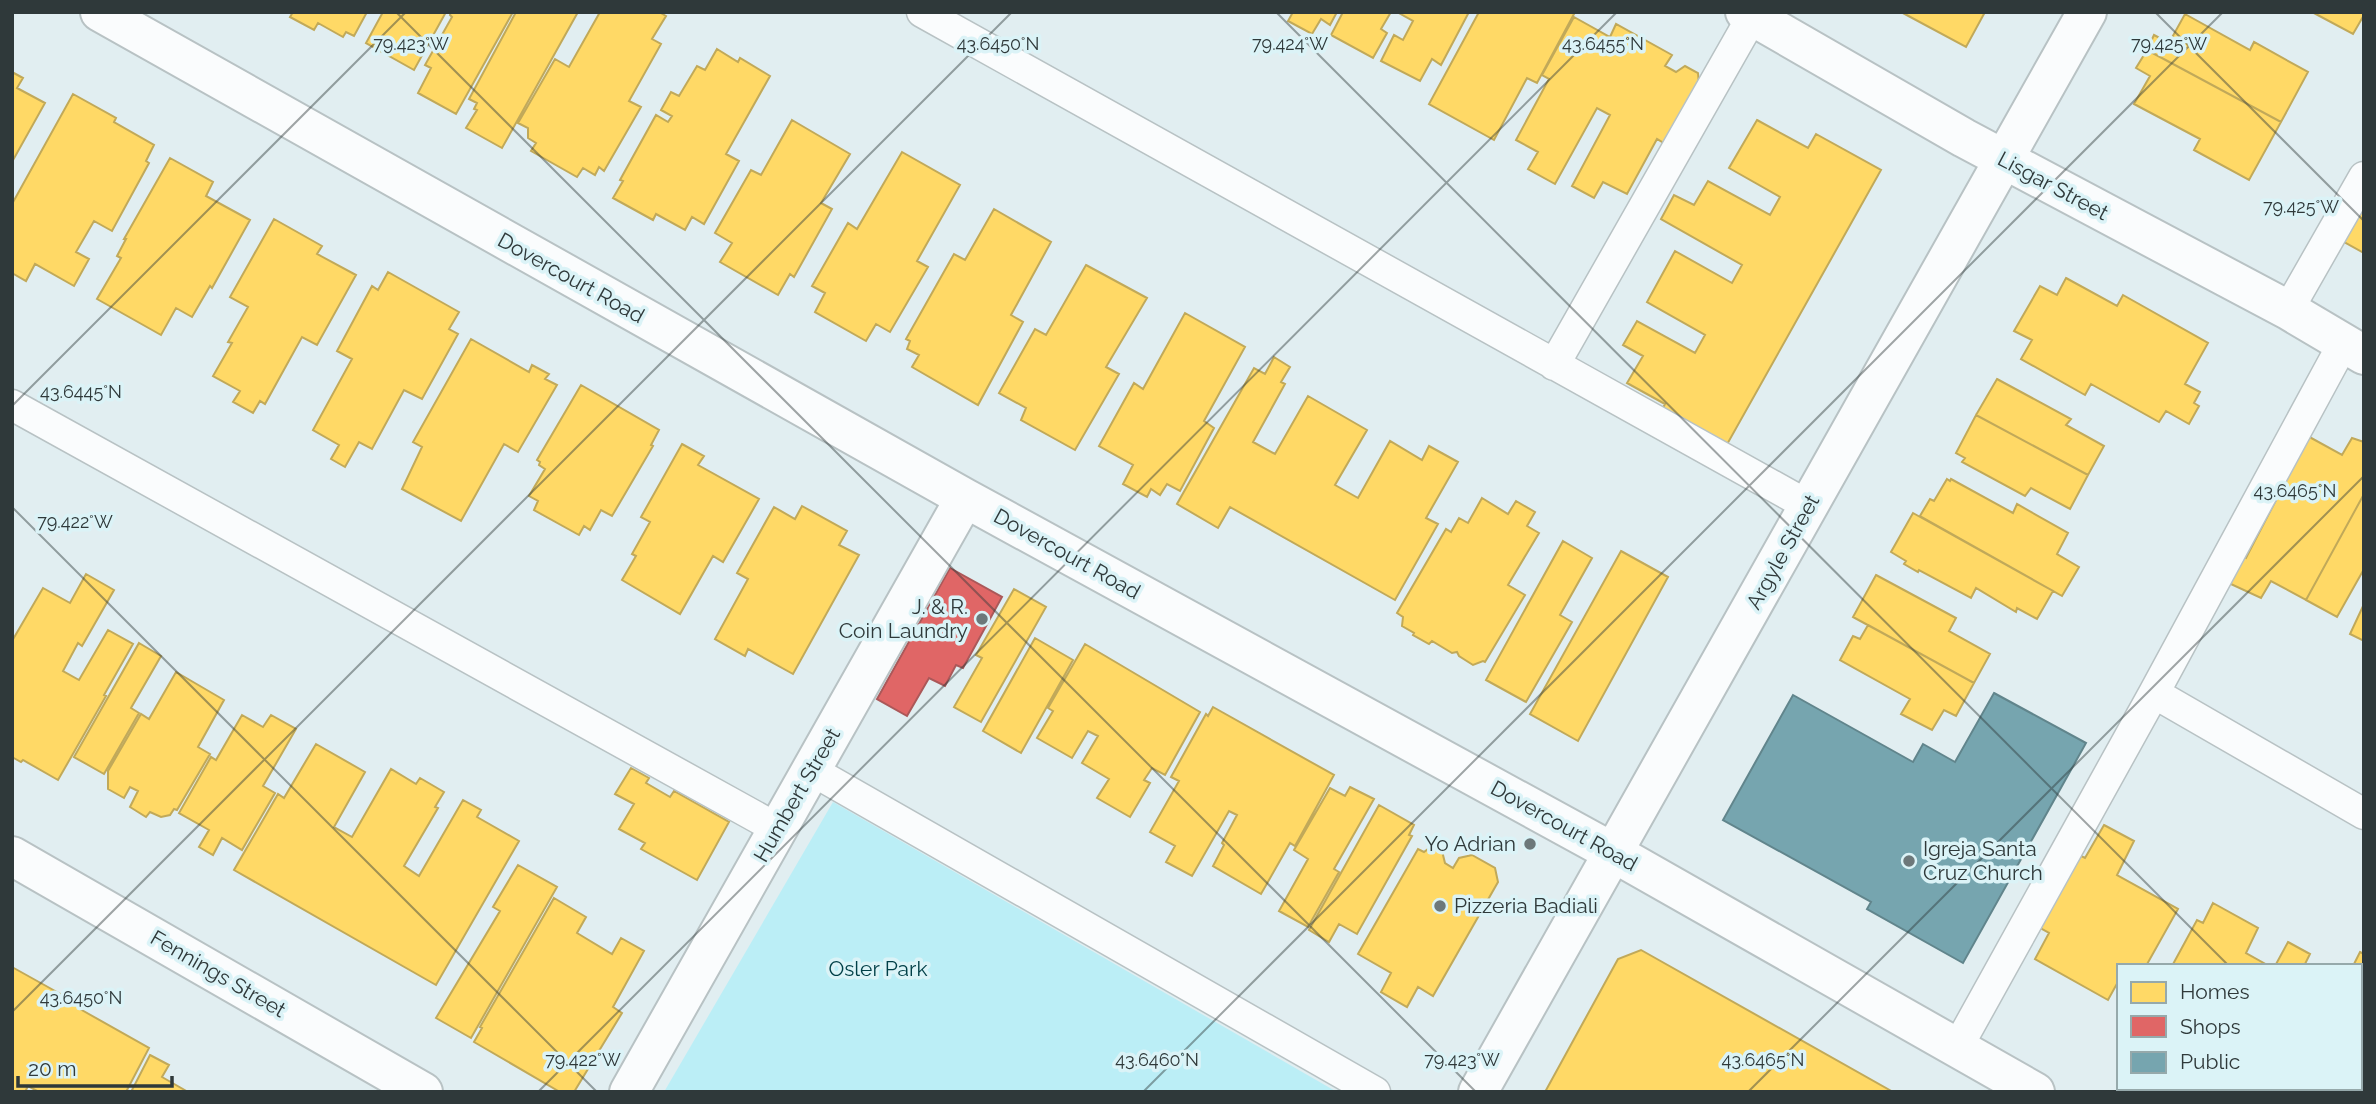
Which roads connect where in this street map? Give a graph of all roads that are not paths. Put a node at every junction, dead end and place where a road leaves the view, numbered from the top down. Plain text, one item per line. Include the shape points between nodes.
1 (100, 12) edge
2 (922, 12) edge
3 (2087, 12) edge
4 (1749, 14) edge
5 (2005, 160) junction
6 (2364, 177) edge
7 (2288, 310) junction
8 (2353, 349) edge
9 (1554, 365) junction
10 (12, 405) edge
11 (965, 498) junction
12 (1809, 506) junction
13 (2154, 693) junction
14 (811, 770) junction
15 (2364, 814) edge
16 (778, 829) junction
17 (1614, 853) junction
18 (12, 856) edge
19 (1957, 1048) junction
20 (423, 1092) edge
21 (629, 1092) edge
22 (1375, 1092) edge
23 (1478, 1092) edge
24 (2035, 1092) edge

1 - 11 street, Dovercourt Road
2 - 9 lane
3 - 5 street, Argyle Street
4 - 5 street, Lisgar Street
4 - 9 lane
5 - 7 street, Lisgar Street
5 - 12 street, Argyle Street
6 - 7 lane
7 - 8 street, Lisgar Street
8 - 13 lane
9 - 12 lane
10 - 16 lane
11 - 14 street, Humbert Street
11 - 17 street, Dovercourt Road
12 - 17 street, Argyle Street
13 - 15 lane
13 - 19 lane
14 - 16 street, Humbert Street
14 - 22 lane
16 - 21 street, Humbert Street
17 - 19 street, Dovercourt Road
17 - 23 street, Argyle Street
18 - 20 street, Fennings Street
19 - 24 street, Dovercourt Road

